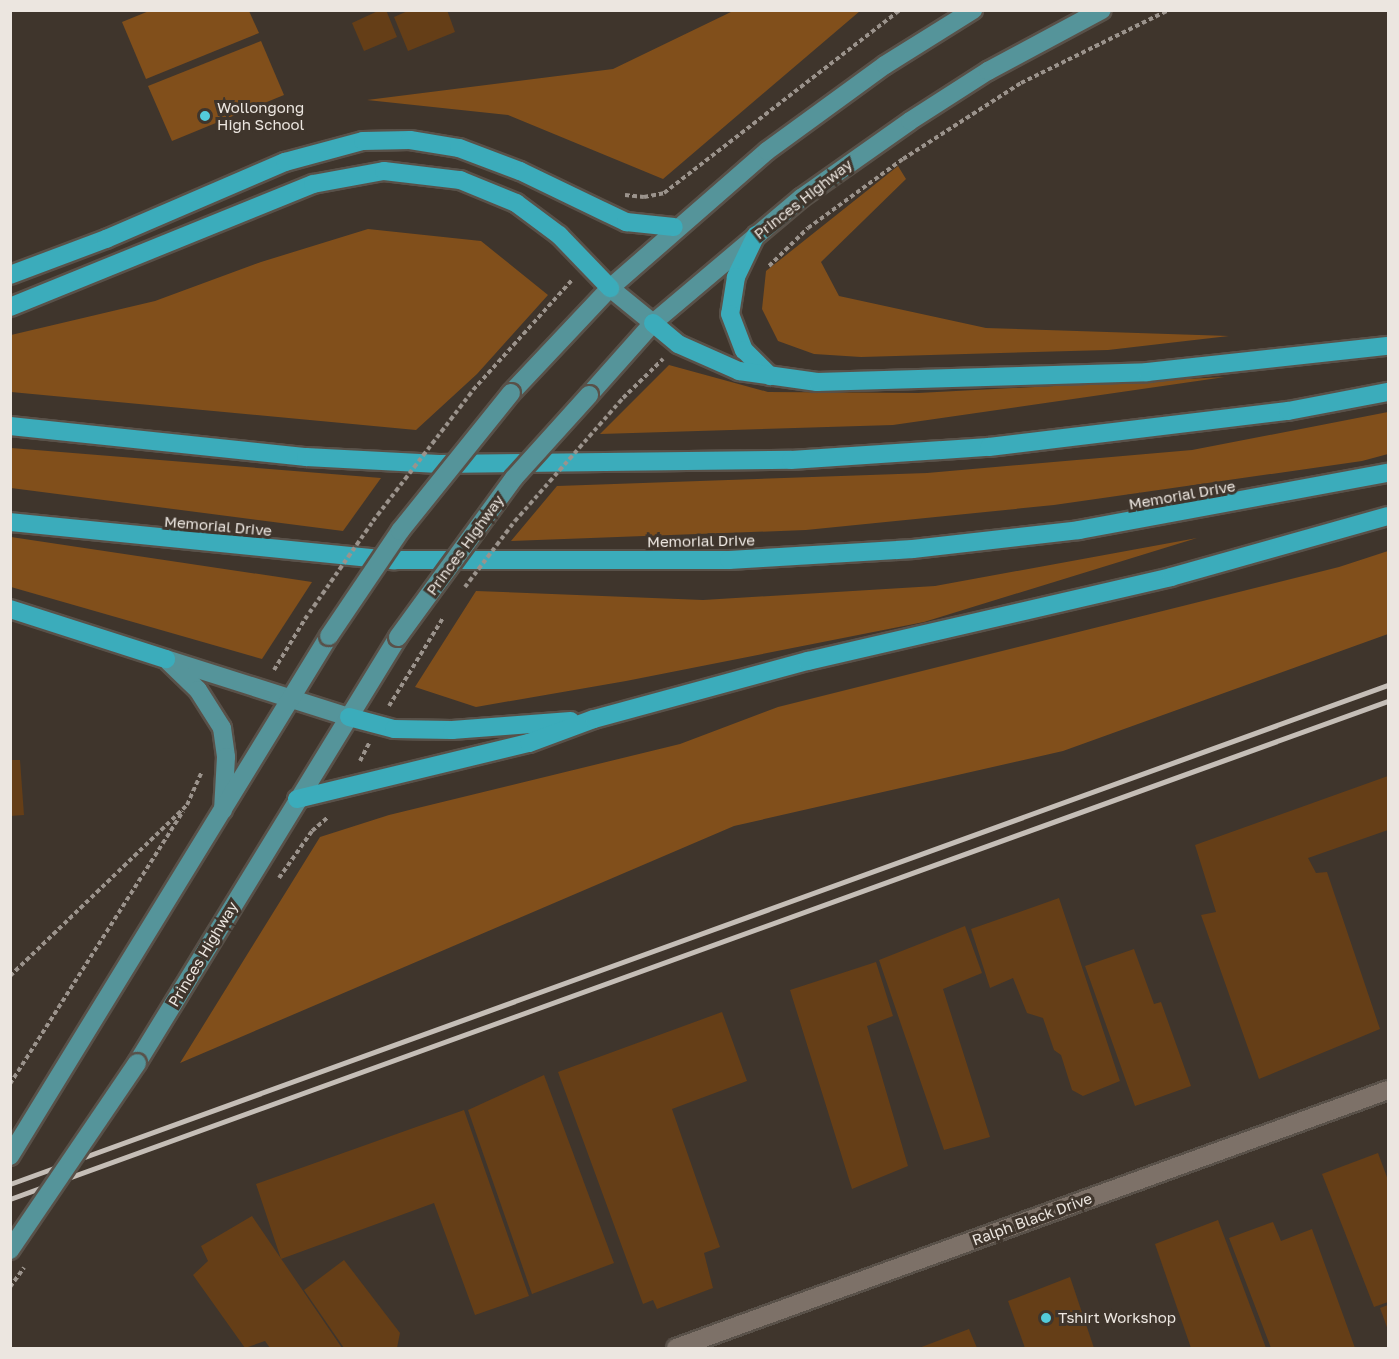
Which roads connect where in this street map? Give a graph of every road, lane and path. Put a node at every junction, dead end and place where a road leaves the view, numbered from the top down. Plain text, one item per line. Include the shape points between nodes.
1 (900, 10) edge
2 (973, 10) edge
3 (1102, 10) edge
4 (1169, 10) edge
5 (615, 216) junction
6 (674, 227) junction
7 (756, 235) junction
8 (587, 263) junction
9 (767, 269) dead end
10 (10, 275) edge
11 (610, 288) junction
12 (10, 307) edge
13 (653, 323) junction
14 (1389, 346) edge
15 (770, 376) junction
16 (1389, 392) edge
17 (623, 398) dead end
18 (10, 426) edge
19 (1389, 473) edge
20 (1389, 516) edge
21 (10, 522) edge
22 (463, 590) dead end
23 (10, 609) edge
24 (449, 610) dead end
25 (305, 619) dead end
26 (166, 658) junction
27 (292, 699) junction
28 (385, 715) dead end
29 (349, 717) junction
30 (594, 719) junction
31 (370, 740) dead end
32 (203, 763) dead end
33 (358, 765) dead end
34 (297, 799) junction
35 (187, 805) junction
36 (222, 812) junction
37 (10, 976) edge
38 (10, 1084) edge
39 (1389, 1090) edge
40 (10, 1156) edge
41 (10, 1251) edge
42 (676, 1348) edge

1 - 5 path via 664,193 625,195
2 - 6 main road via 808,119
3 - 7 main road, Princes Highway via 988,71 910,121
4 - 9 path via 1011,89 903,159 808,228
5 - 6 highway via 644,227
5 - 10 highway via 520,171 459,148 410,140 363,141 285,162 106,239
6 - 11 main road
7 - 13 main road, Princes Highway
7 - 15 highway via 736,277 730,314 744,350
8 - 11 highway
8 - 12 highway via 537,217 487,189 434,174 360,172 294,192
8 - 25 path, bridge via 473,390 373,521
11 - 13 main road
11 - 27 main road, bridge via 511,393 400,531
13 - 15 highway via 678,344 706,357 738,371
13 - 29 main road, Princes Highway, bridge via 514,478 398,637
14 - 15 highway via 1147,372 872,383
16 - 18 highway via 1288,411 989,447 791,460 428,463 306,458
17 - 22 path, bridge via 515,521
19 - 21 highway, Memorial Drive via 1079,530 913,549 729,560 394,560
20 - 30 highway via 1171,577 808,661
23 - 26 highway
24 - 28 path
26 - 27 main road
26 - 36 main road via 198,690 222,728 226,757
27 - 29 main road
27 - 36 main road
29 - 30 highway via 394,729 452,730
29 - 34 main road, Princes Highway
30 - 34 highway via 529,743
31 - 33 path
32 - 35 path
34 - 41 main road, Princes Highway, bridge via 137,1064
35 - 37 path
35 - 38 path
36 - 40 main road
39 - 42 street, Ralph Black Drive

